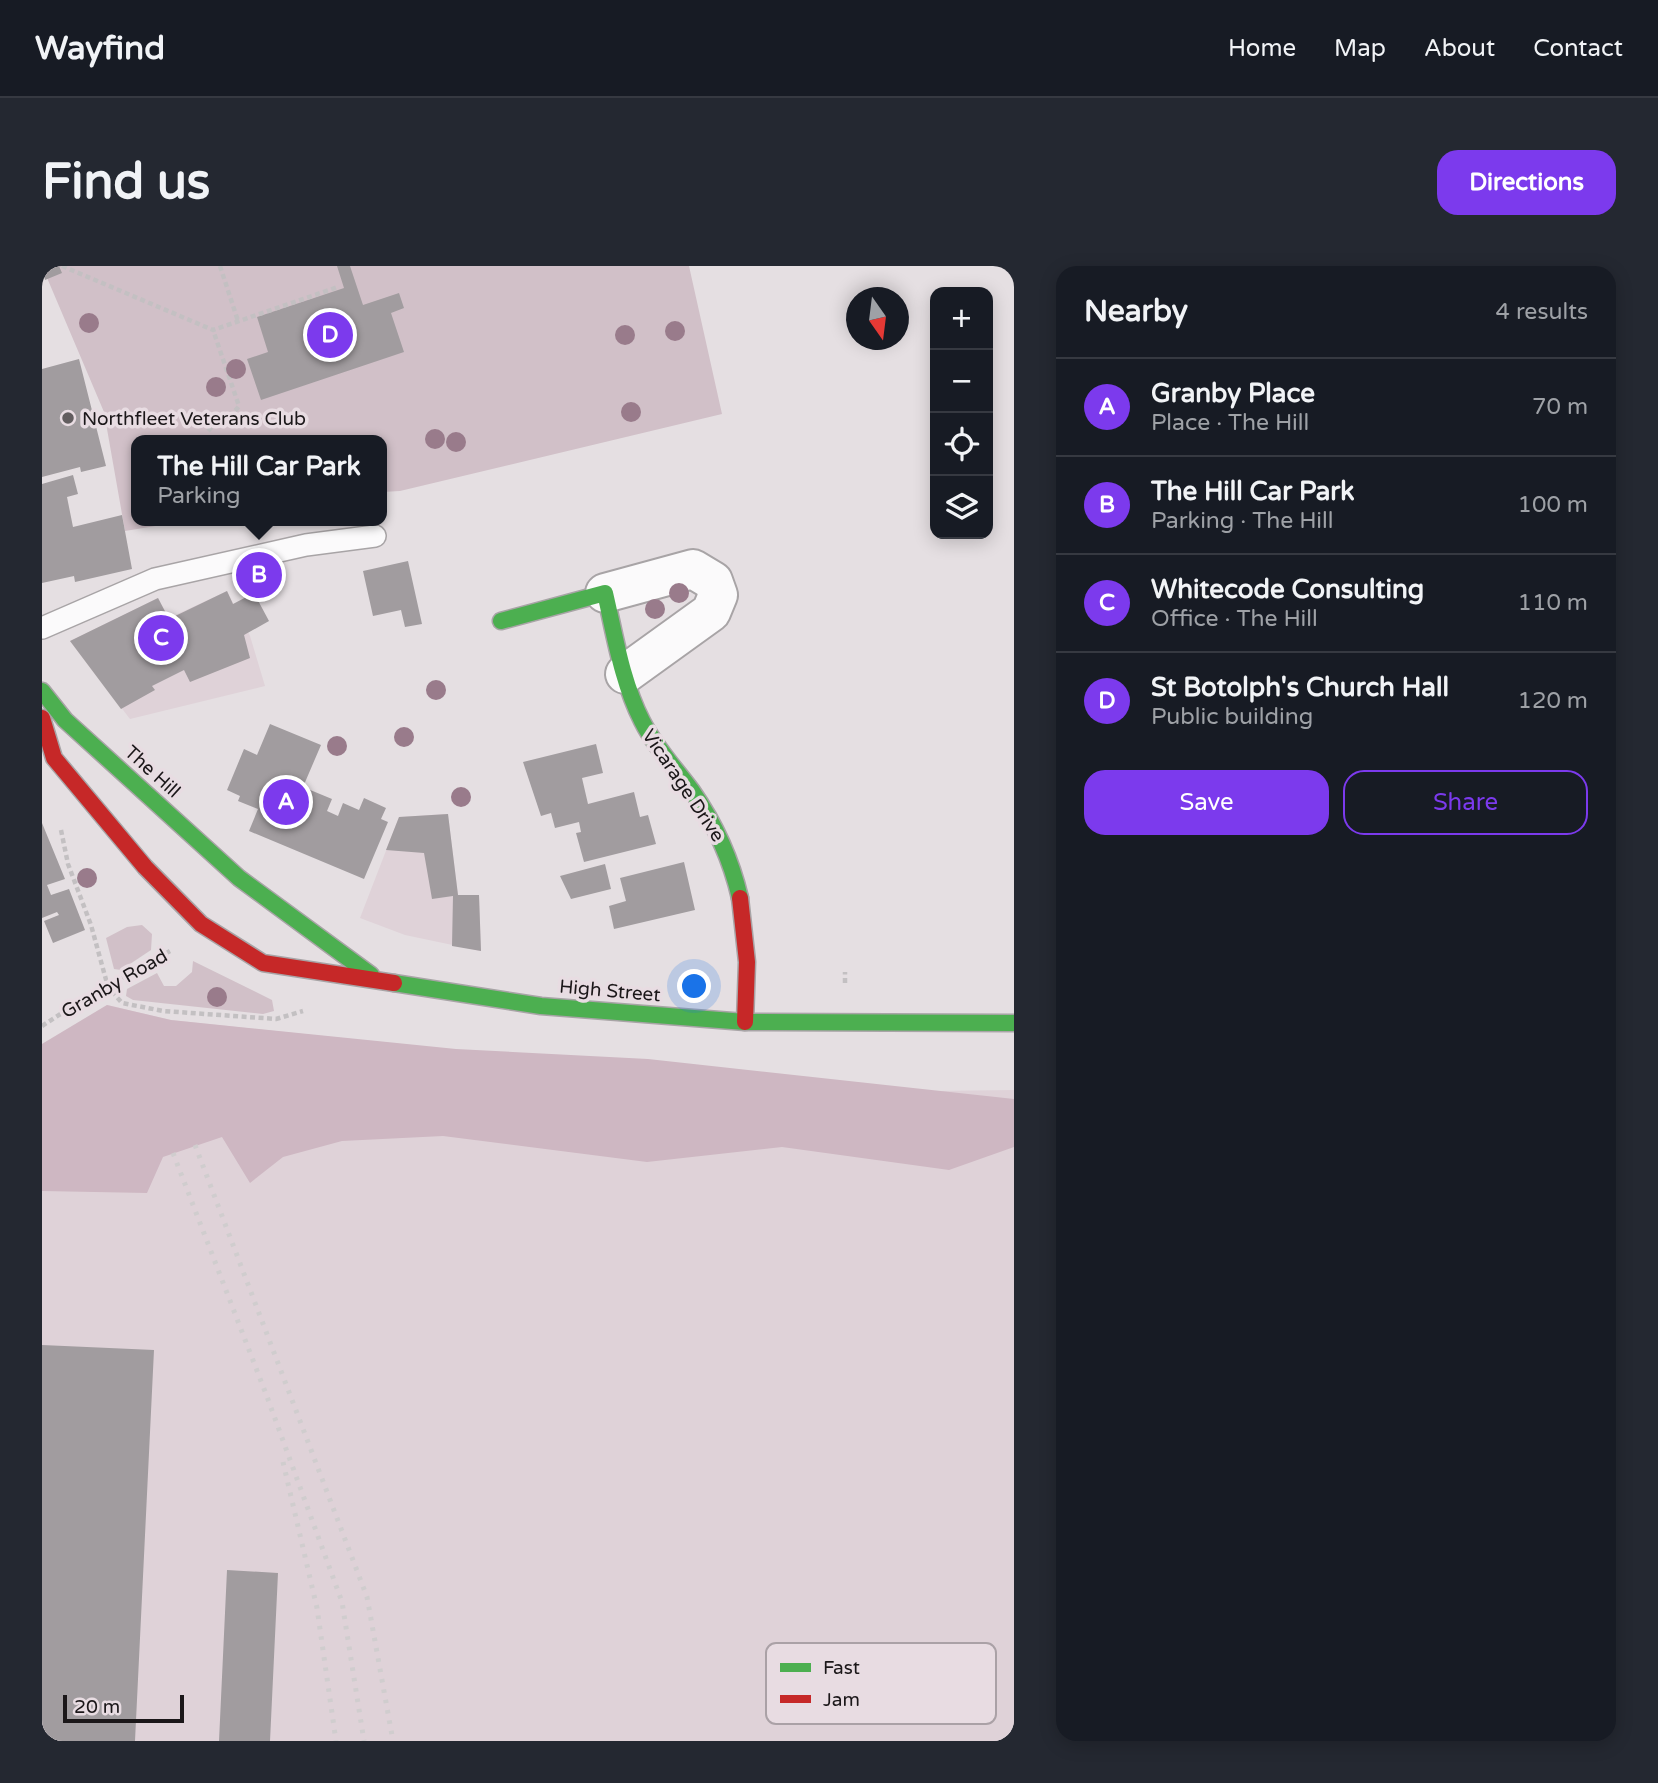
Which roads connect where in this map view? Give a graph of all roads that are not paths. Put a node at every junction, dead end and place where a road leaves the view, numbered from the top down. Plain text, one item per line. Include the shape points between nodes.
1 (375, 536) dead end
2 (605, 593) junction
3 (501, 621) dead end
4 (42, 628) edge
5 (625, 674) junction
6 (42, 691) edge
7 (42, 718) edge
8 (239, 878) joint
9 (378, 981) junction
10 (745, 1022) junction
11 (1014, 1023) edge

1 - 4 lane via 306,545 155,579
2 - 3 main road
2 - 5 main road, Vicarage Drive
2 - 5 street via 693,569 713,581 718,595 711,612
5 - 10 main road, Vicarage Drive via 641,721 709,817 733,863 746,923
6 - 8 main road, The Hill via 65,720
7 - 9 main road via 54,758 145,867 201,924 263,963
8 - 9 main road, High Street
9 - 10 main road, High Street via 541,1006
10 - 11 main road, High Street

